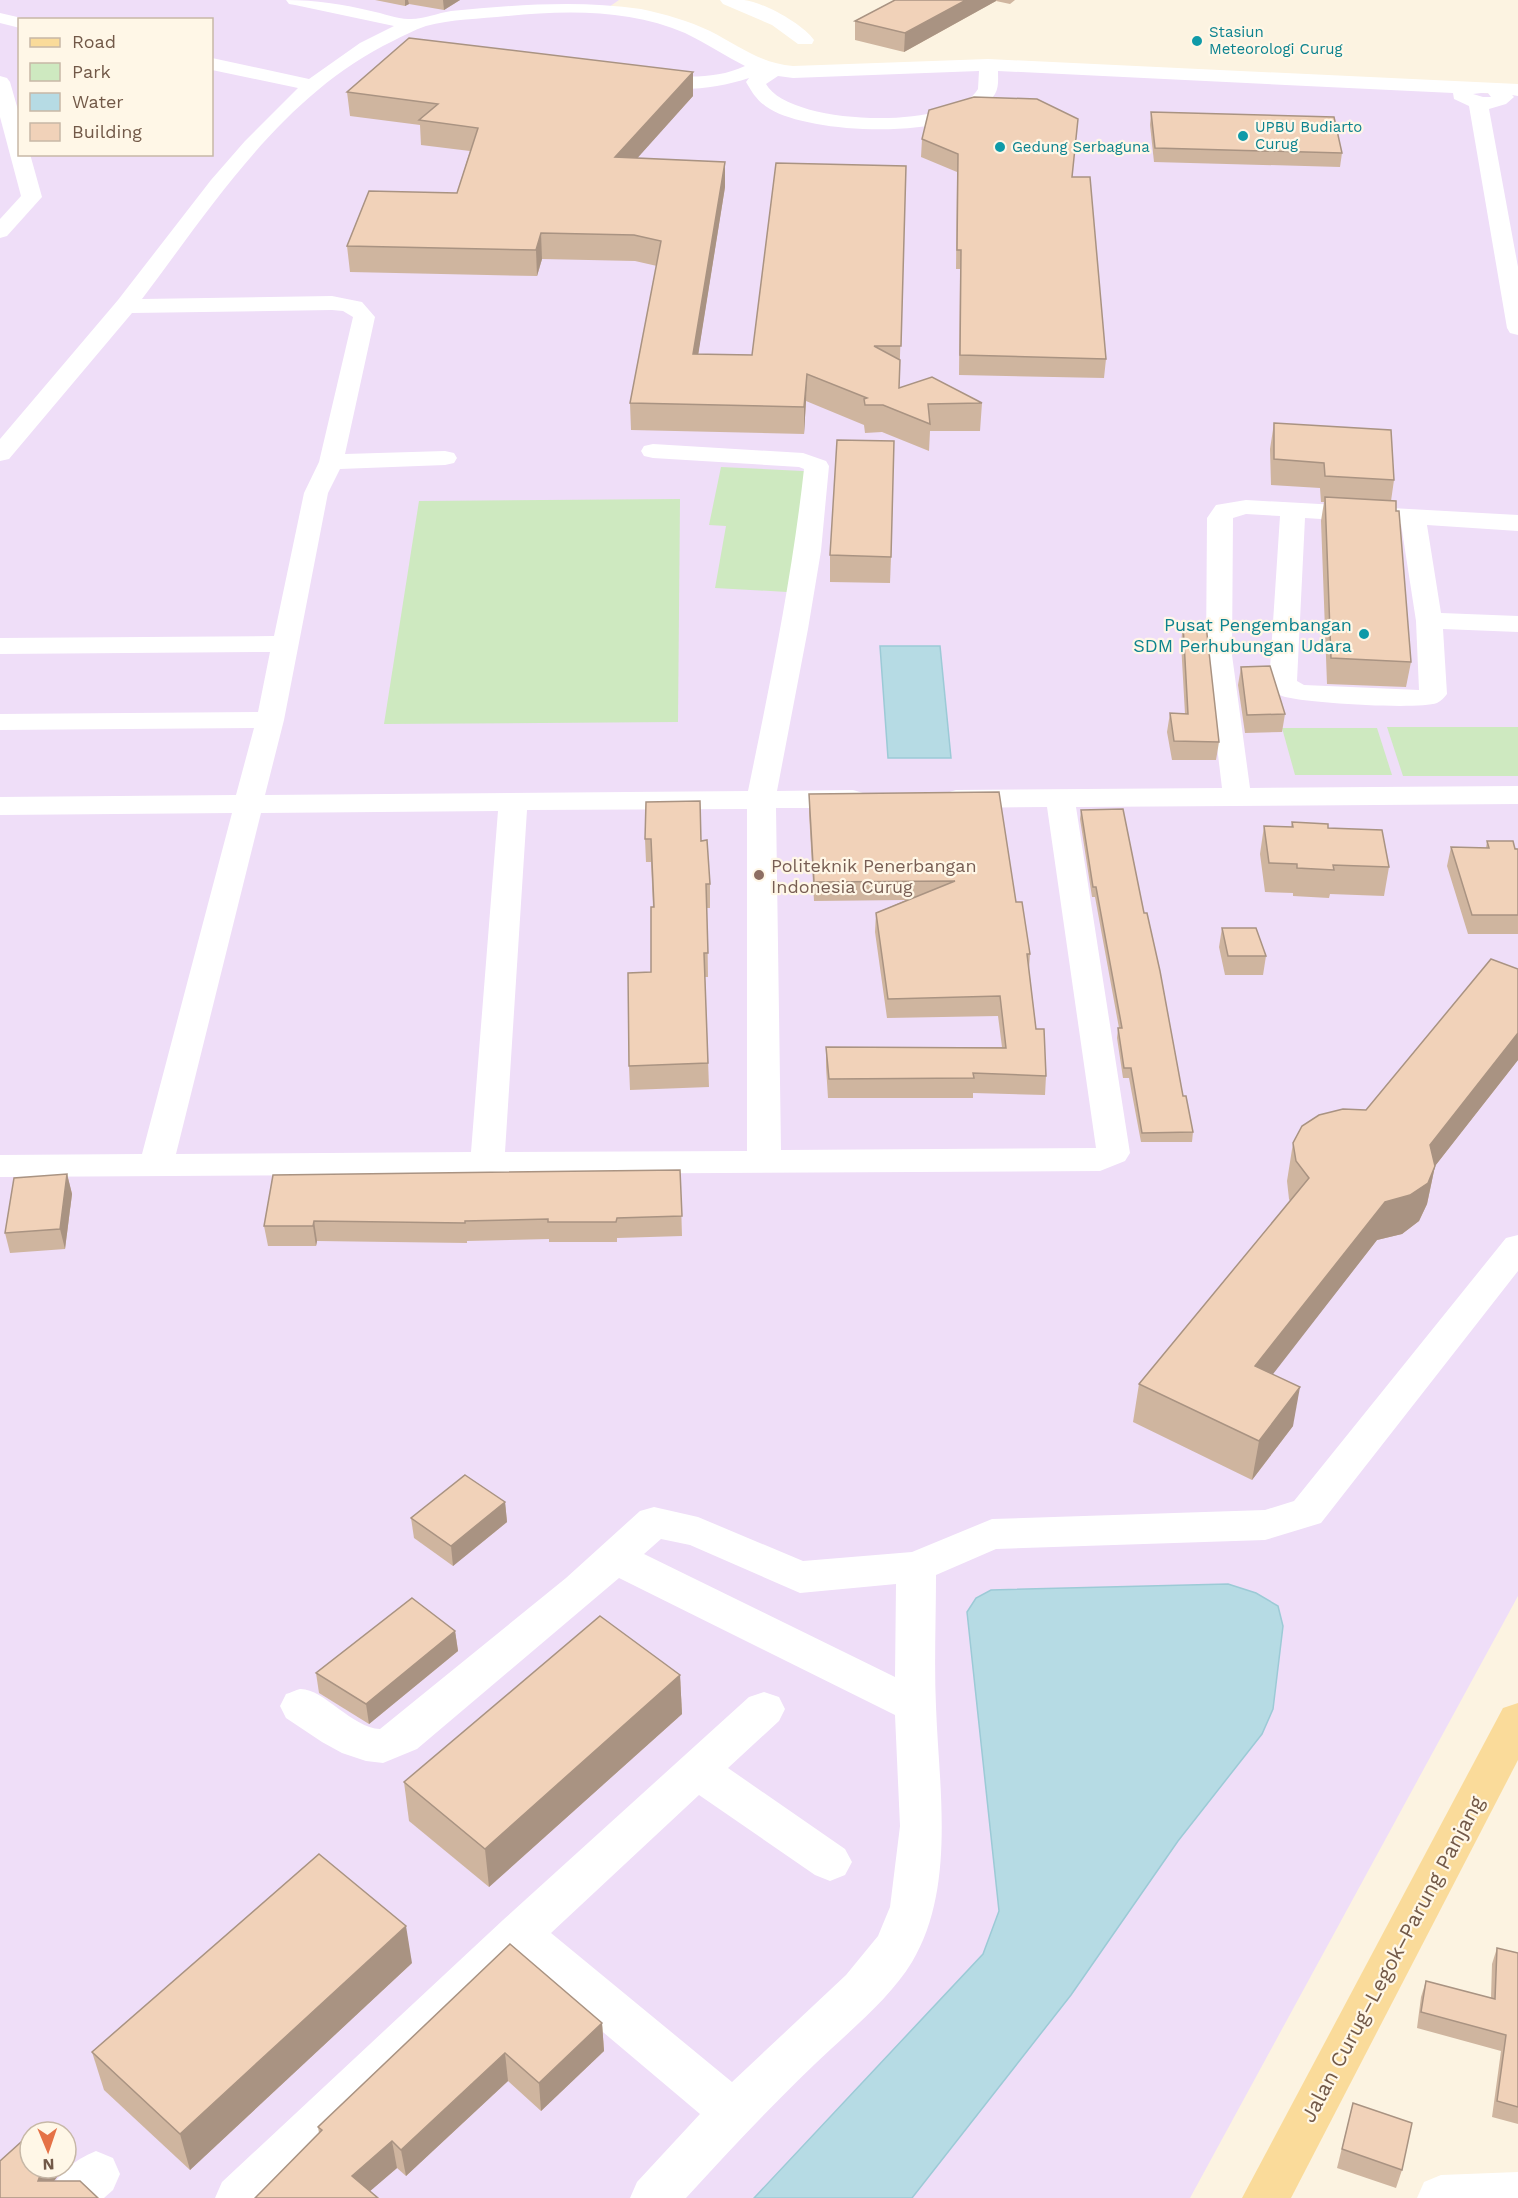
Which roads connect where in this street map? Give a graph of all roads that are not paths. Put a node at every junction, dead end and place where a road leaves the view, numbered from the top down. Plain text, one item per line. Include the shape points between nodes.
1 (296, 0) edge
2 (643, 0) edge
3 (729, 0) edge
4 (619, 16) junction
5 (415, 34) junction
6 (805, 40) dead end
7 (213, 64) edge
8 (988, 70) junction
9 (757, 74) junction
10 (631, 78) edge
11 (0, 82) edge
12 (310, 85) junction
13 (1518, 90) edge
14 (1488, 98) edge
15 (18, 147) edge
16 (21, 156) edge
17 (0, 232) edge
18 (1513, 241) edge
19 (1514, 286) edge
20 (124, 306) junction
21 (1518, 328) edge
22 (653, 451) dead end
23 (0, 454) edge
24 (445, 458) dead end
25 (331, 462) junction
26 (1293, 511) junction
27 (1413, 517) junction
28 (1518, 523) edge
29 (1429, 621) junction
30 (1518, 624) edge
31 (285, 644) junction
32 (0, 646) edge
33 (270, 720) junction
34 (0, 722) edge
35 (1518, 795) edge
36 (1238, 797) junction
37 (1060, 798) junction
38 (880, 799) edge
39 (928, 799) edge
40 (760, 800) junction
41 (513, 802) junction
42 (0, 806) edge
43 (246, 806) junction
44 (487, 1162) junction
45 (764, 1163) junction
46 (0, 1166) edge
47 (156, 1166) junction
48 (1518, 1247) edge
49 (615, 1558) junction
50 (916, 1567) junction
51 (301, 1706) dead end
52 (915, 1706) junction
53 (764, 1709) dead end
54 (1518, 1720) edge
55 (697, 1770) junction
56 (830, 1862) dead end
57 (519, 1934) junction
58 (733, 2112) junction
59 (1518, 2195) edge
60 (239, 2198) edge
61 (654, 2198) edge
62 (1266, 2198) edge
63 (1441, 2198) edge

1 - 5 street
2 - 4 street
3 - 6 street via 763,12
4 - 5 street via 516,19
4 - 9 street via 649,16 693,30
4 - 9 street via 669,34 723,73
5 - 12 street via 370,45
7 - 12 street
8 - 9 street via 777,83
8 - 9 street via 986,93 960,110 918,122 881,124 800,115 760,92
8 - 14 street
9 - 10 street via 697,84
11 - 15 street
12 - 20 street via 244,153
13 - 14 street
14 - 18 street
16 - 17 street via 32,197
18 - 19 street
19 - 21 street
20 - 23 street
20 - 25 street via 332,303 350,304 360,311 364,316
22 - 40 street via 803,460 817,466 797,618
24 - 25 street
25 - 31 street via 316,493
26 - 27 street
26 - 29 street via 1283,682 1289,689 1302,693 1428,698 1433,694
26 - 36 street via 1232,507 1224,510 1220,518 1219,655
27 - 28 street
27 - 29 street
29 - 30 street
31 - 32 street
31 - 33 street
33 - 34 street
33 - 43 street
35 - 36 street
36 - 37 street
37 - 39 street
37 - 45 street via 1113,1153 1100,1160 1076,1161
38 - 40 street
40 - 41 street
40 - 45 street
41 - 43 street
41 - 44 street
42 - 43 street
43 - 47 street
44 - 45 street
44 - 47 street
46 - 47 street
48 - 50 street via 1307,1512 1266,1525 992,1534
49 - 50 street via 654,1522 698,1532 800,1577
49 - 51 street via 389,1745 375,1746 356,1739
49 - 52 street
50 - 52 street
52 - 58 street via 922,1826 912,1907 896,1948 862,1989
53 - 55 street
54 - 62 main road, Jalan Curug–Legok–Parung Panjang
55 - 56 street
55 - 57 street
57 - 58 street
57 - 60 street
58 - 61 street
59 - 63 street

